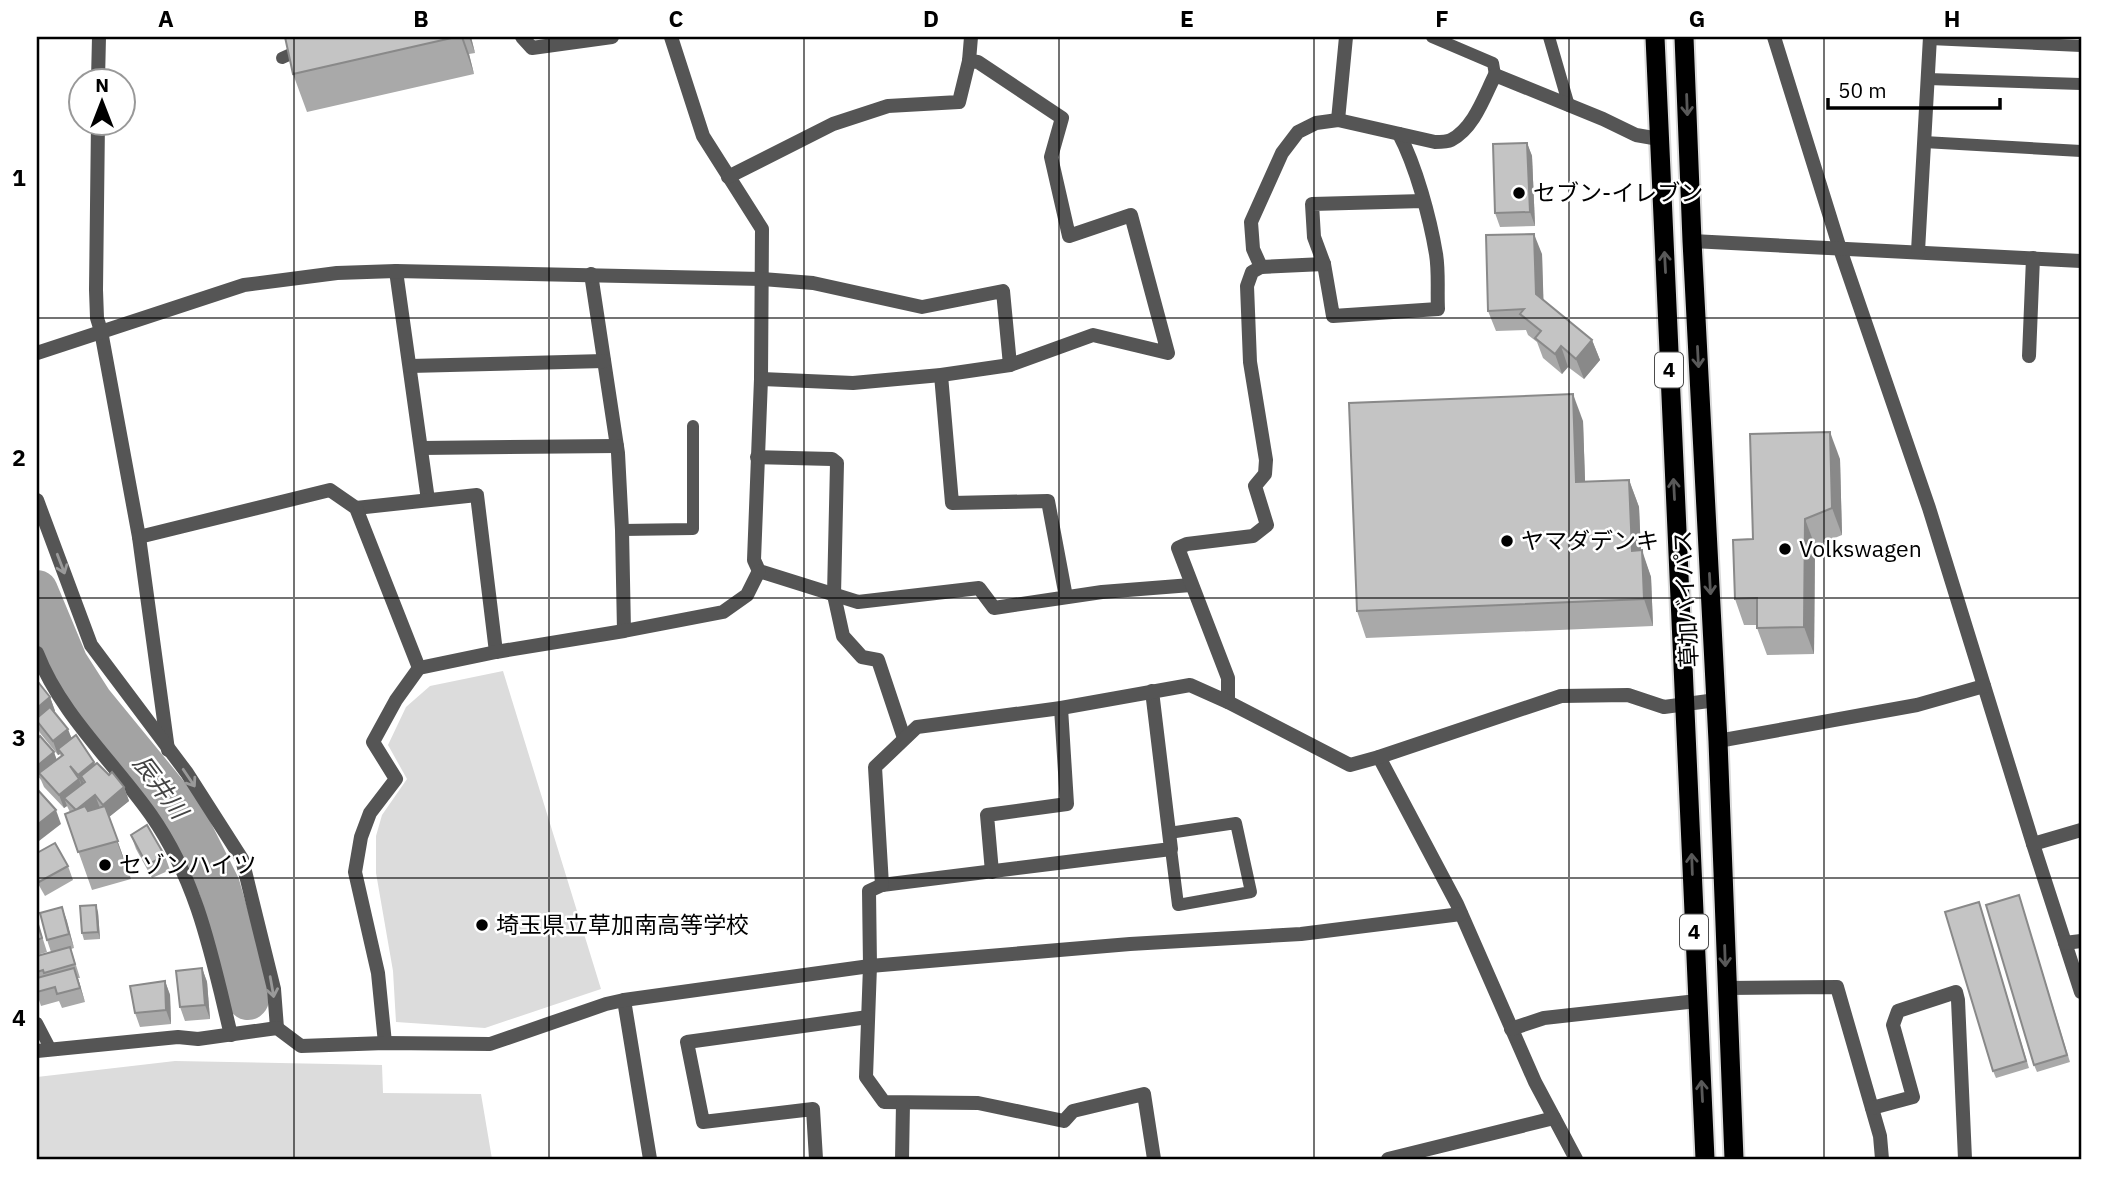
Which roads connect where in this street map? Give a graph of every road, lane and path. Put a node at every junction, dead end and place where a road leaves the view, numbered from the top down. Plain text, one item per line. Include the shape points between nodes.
1 (99, 37) edge
2 (522, 37) edge
3 (612, 37) edge
4 (671, 37) edge
5 (971, 37) edge
6 (1346, 37) edge
7 (1432, 37) edge
8 (1549, 37) edge
9 (1655, 37) edge
10 (1684, 37) edge
11 (1774, 37) edge
12 (1930, 38) edge
13 (318, 45) edge
14 (2081, 46) edge
15 (282, 58) dead end
16 (969, 61) junction
17 (98, 66) edge
18 (1495, 75) junction
19 (1928, 79) junction
20 (2081, 84) edge
21 (1569, 106) junction
22 (1338, 120) junction
23 (1399, 134) junction
24 (98, 136) edge
25 (1659, 139) junction
26 (1924, 142) junction
27 (2081, 151) edge
28 (728, 177) junction
29 (1423, 201) junction
30 (1692, 240) junction
31 (1840, 248) junction
32 (1918, 251) junction
33 (2033, 258) junction
34 (2081, 261) edge
35 (1324, 264) junction
36 (1261, 267) junction
37 (397, 271) junction
38 (591, 274) junction
39 (762, 279) junction
40 (102, 331) junction
41 (37, 352) edge
42 (2029, 356) dead end
43 (604, 361) junction
44 (1010, 365) junction
45 (410, 366) junction
46 (941, 375) junction
47 (761, 379) junction
48 (693, 426) dead end
49 (617, 446) junction
50 (421, 448) junction
51 (757, 457) junction
52 (37, 500) edge
53 (428, 500) junction
54 (356, 508) junction
55 (622, 530) junction
56 (139, 537) junction
57 (759, 571) junction
58 (1191, 585) junction
59 (834, 595) junction
60 (1066, 597) junction
61 (624, 631) junction
62 (496, 652) junction
63 (37, 653) edge
64 (419, 668) junction
65 (1984, 687) junction
66 (1152, 691) junction
67 (1716, 700) junction
68 (1228, 702) junction
69 (1685, 704) junction
70 (1061, 708) junction
71 (904, 738) junction
72 (1718, 741) junction
73 (169, 750) junction
74 (1379, 757) junction
75 (2081, 830) edge
76 (1169, 833) junction
77 (2033, 844) junction
78 (1171, 849) junction
79 (992, 872) junction
80 (882, 885) junction
81 (1461, 914) junction
82 (2081, 941) edge
83 (2065, 943) junction
84 (870, 966) junction
85 (1726, 988) junction
86 (2081, 992) edge
87 (625, 1000) junction
88 (1697, 1001) junction
89 (868, 1017) junction
90 (37, 1023) edge
91 (277, 1028) junction
92 (1511, 1029) junction
93 (231, 1035) junction
94 (385, 1042) junction
95 (44, 1050) edge
96 (903, 1103) junction
97 (1872, 1108) junction
98 (1554, 1118) junction
99 (650, 1159) edge
100 (816, 1159) edge
101 (902, 1159) edge
102 (1154, 1159) edge
103 (1388, 1159) edge
104 (1576, 1159) edge
105 (1705, 1159) edge
106 (1734, 1159) edge
107 (1882, 1159) edge
108 (1965, 1159) edge

1 - 17 street
2 - 3 street via 532,48
4 - 28 street via 703,136
5 - 16 street
6 - 22 street
7 - 18 lane via 1493,63
8 - 21 lane
9 - 25 highway, 草加バイパス / 4
10 -> 30 highway, 草加バイパス / 4
11 - 31 street
12 - 14 lane
12 - 19 street
13 - 15 lane
16 - 28 street via 959,102 888,106 833,124
16 - 44 street via 978,62 1062,118 1051,157 1069,236 1131,215 1168,353 1093,335
18 - 21 street
18 - 23 street via 1475,116 1449,141
19 - 20 lane
19 - 26 street
21 - 25 street via 1636,135
22 - 23 street
22 - 36 street via 1298,132 1282,153 1251,222 1253,248
23 - 29 street
24 - 40 street via 96,290
69 -> 25 highway, 草加バイパス / 4
26 - 27 lane
26 - 32 street
28 - 39 street via 762,229
29 - 35 street via 1312,204 1314,237
29 - 35 street via 1436,256 1438,309 1332,316
30 - 31 street
30 -> 67 highway, 草加バイパス / 4
31 - 32 street
31 - 65 street via 1929,508
32 - 33 street
33 - 34 street
33 - 42 street
35 - 36 street
36 - 58 street via 1252,272 1247,286 1250,362 1266,460 1265,474 1255,486 1267,526 1253,536 1178,548
37 - 38 street
37 - 40 street via 244,285
37 - 45 street
38 - 39 street
38 - 43 street
39 - 44 street via 813,283 922,307 1003,291
39 - 47 street
40 - 41 street
40 - 56 street
43 - 45 street
43 - 49 street
44 - 46 street
45 - 50 street
46 - 47 street via 852,383
46 - 60 street via 952,503 1048,501
47 - 51 street
48 - 55 lane via 693,529
49 - 50 street
49 - 55 street
50 - 53 street
51 - 57 street via 754,560
51 - 59 street via 832,459 837,463
52 -> 73 street via 91,645
53 - 54 street
53 - 62 street via 477,495
54 - 56 street via 330,489
54 - 64 street
55 - 61 street
56 - 73 street
57 - 59 street
57 - 61 street via 747,595 723,611
58 - 60 street
58 - 68 street via 1228,678
59 - 60 street via 858,602 979,588 994,608
59 - 71 street via 843,636 862,657 878,660
61 - 62 street
62 - 64 street
63 - 93 street via 57,694 151,815 187,876
64 - 94 street via 373,742 396,779 370,813 355,872 378,973
65 - 72 street via 1917,705
65 - 77 street
66 - 68 street via 1190,685
66 - 70 street
66 - 76 street
67 - 69 street
67 - 72 highway, 草加バイパス / 4
68 - 74 street via 1350,765
69 - 74 street via 1664,707 1628,695 1561,696
88 -> 69 highway, 草加バイパス / 4
70 - 71 street via 917,727
70 - 79 street via 1067,804 987,815
71 - 80 street via 875,767
72 -> 85 highway, 草加バイパス / 4
73 -> 91 street via 242,859 274,989
74 - 81 street
75 - 77 street
76 - 78 street
76 - 78 lane via 1236,823 1251,892 1178,905
77 - 83 street
78 - 79 street
79 - 80 street
80 - 84 street via 869,891
81 - 84 street via 1301,934
81 - 92 street
82 - 83 street
83 - 86 street
84 - 87 street
84 - 89 street
85 - 97 street via 1836,988
85 - 106 highway, 草加バイパス / 4
87 - 94 street via 490,1044
87 - 99 street
88 - 92 street via 1544,1018
105 -> 88 highway, 草加バイパス / 4
89 - 96 street via 866,1077 884,1102
89 - 100 street via 687,1042 703,1122 813,1109
90 - 95 lane
91 - 93 street
91 - 94 street via 300,1046
92 - 98 street
93 - 95 street
96 - 101 street
96 - 102 street via 978,1103 1064,1121 1073,1111 1144,1094
97 - 107 street
97 - 108 street via 1913,1097 1893,1025 1898,1011 1956,992
98 - 103 street
98 - 104 street

